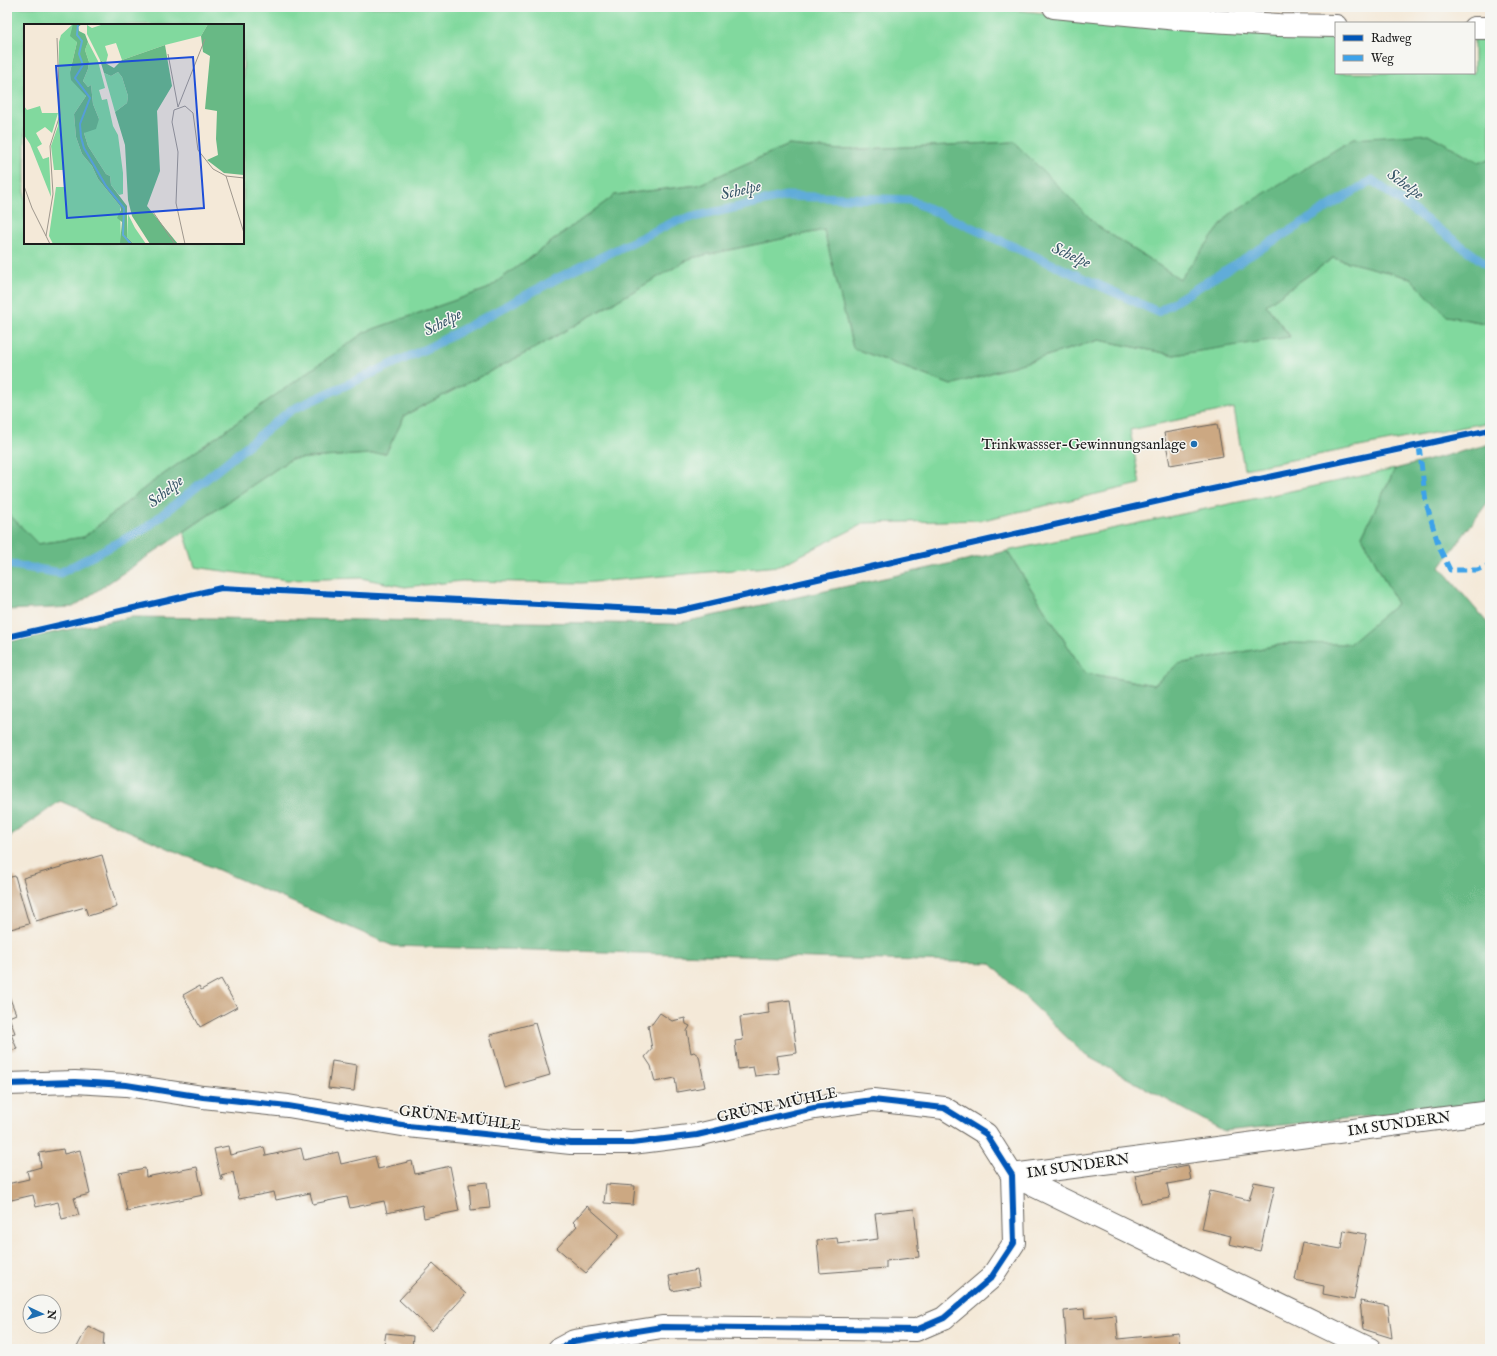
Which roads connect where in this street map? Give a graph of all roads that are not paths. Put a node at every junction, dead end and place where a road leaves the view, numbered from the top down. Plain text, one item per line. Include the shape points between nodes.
1 (1054, 7) edge
2 (1335, 26) edge
3 (1475, 28) edge
4 (1490, 28) edge
5 (7, 1084) edge
6 (1490, 1112) edge
7 (1012, 1175) junction
8 (559, 1349) edge
9 (1370, 1349) edge

1 - 2 street via 1178,19
3 - 4 street
5 - 7 street, GRÜNE MÜHLE via 75,1082 126,1085 203,1097 288,1106 408,1126 571,1143 632,1143 697,1135 814,1108 873,1100 944,1108 986,1134
6 - 7 street, IM SUNDERN
7 - 8 street via 1014,1243 991,1278 944,1318 916,1330 662,1327 574,1341
7 - 9 street, IM SUNDERN

